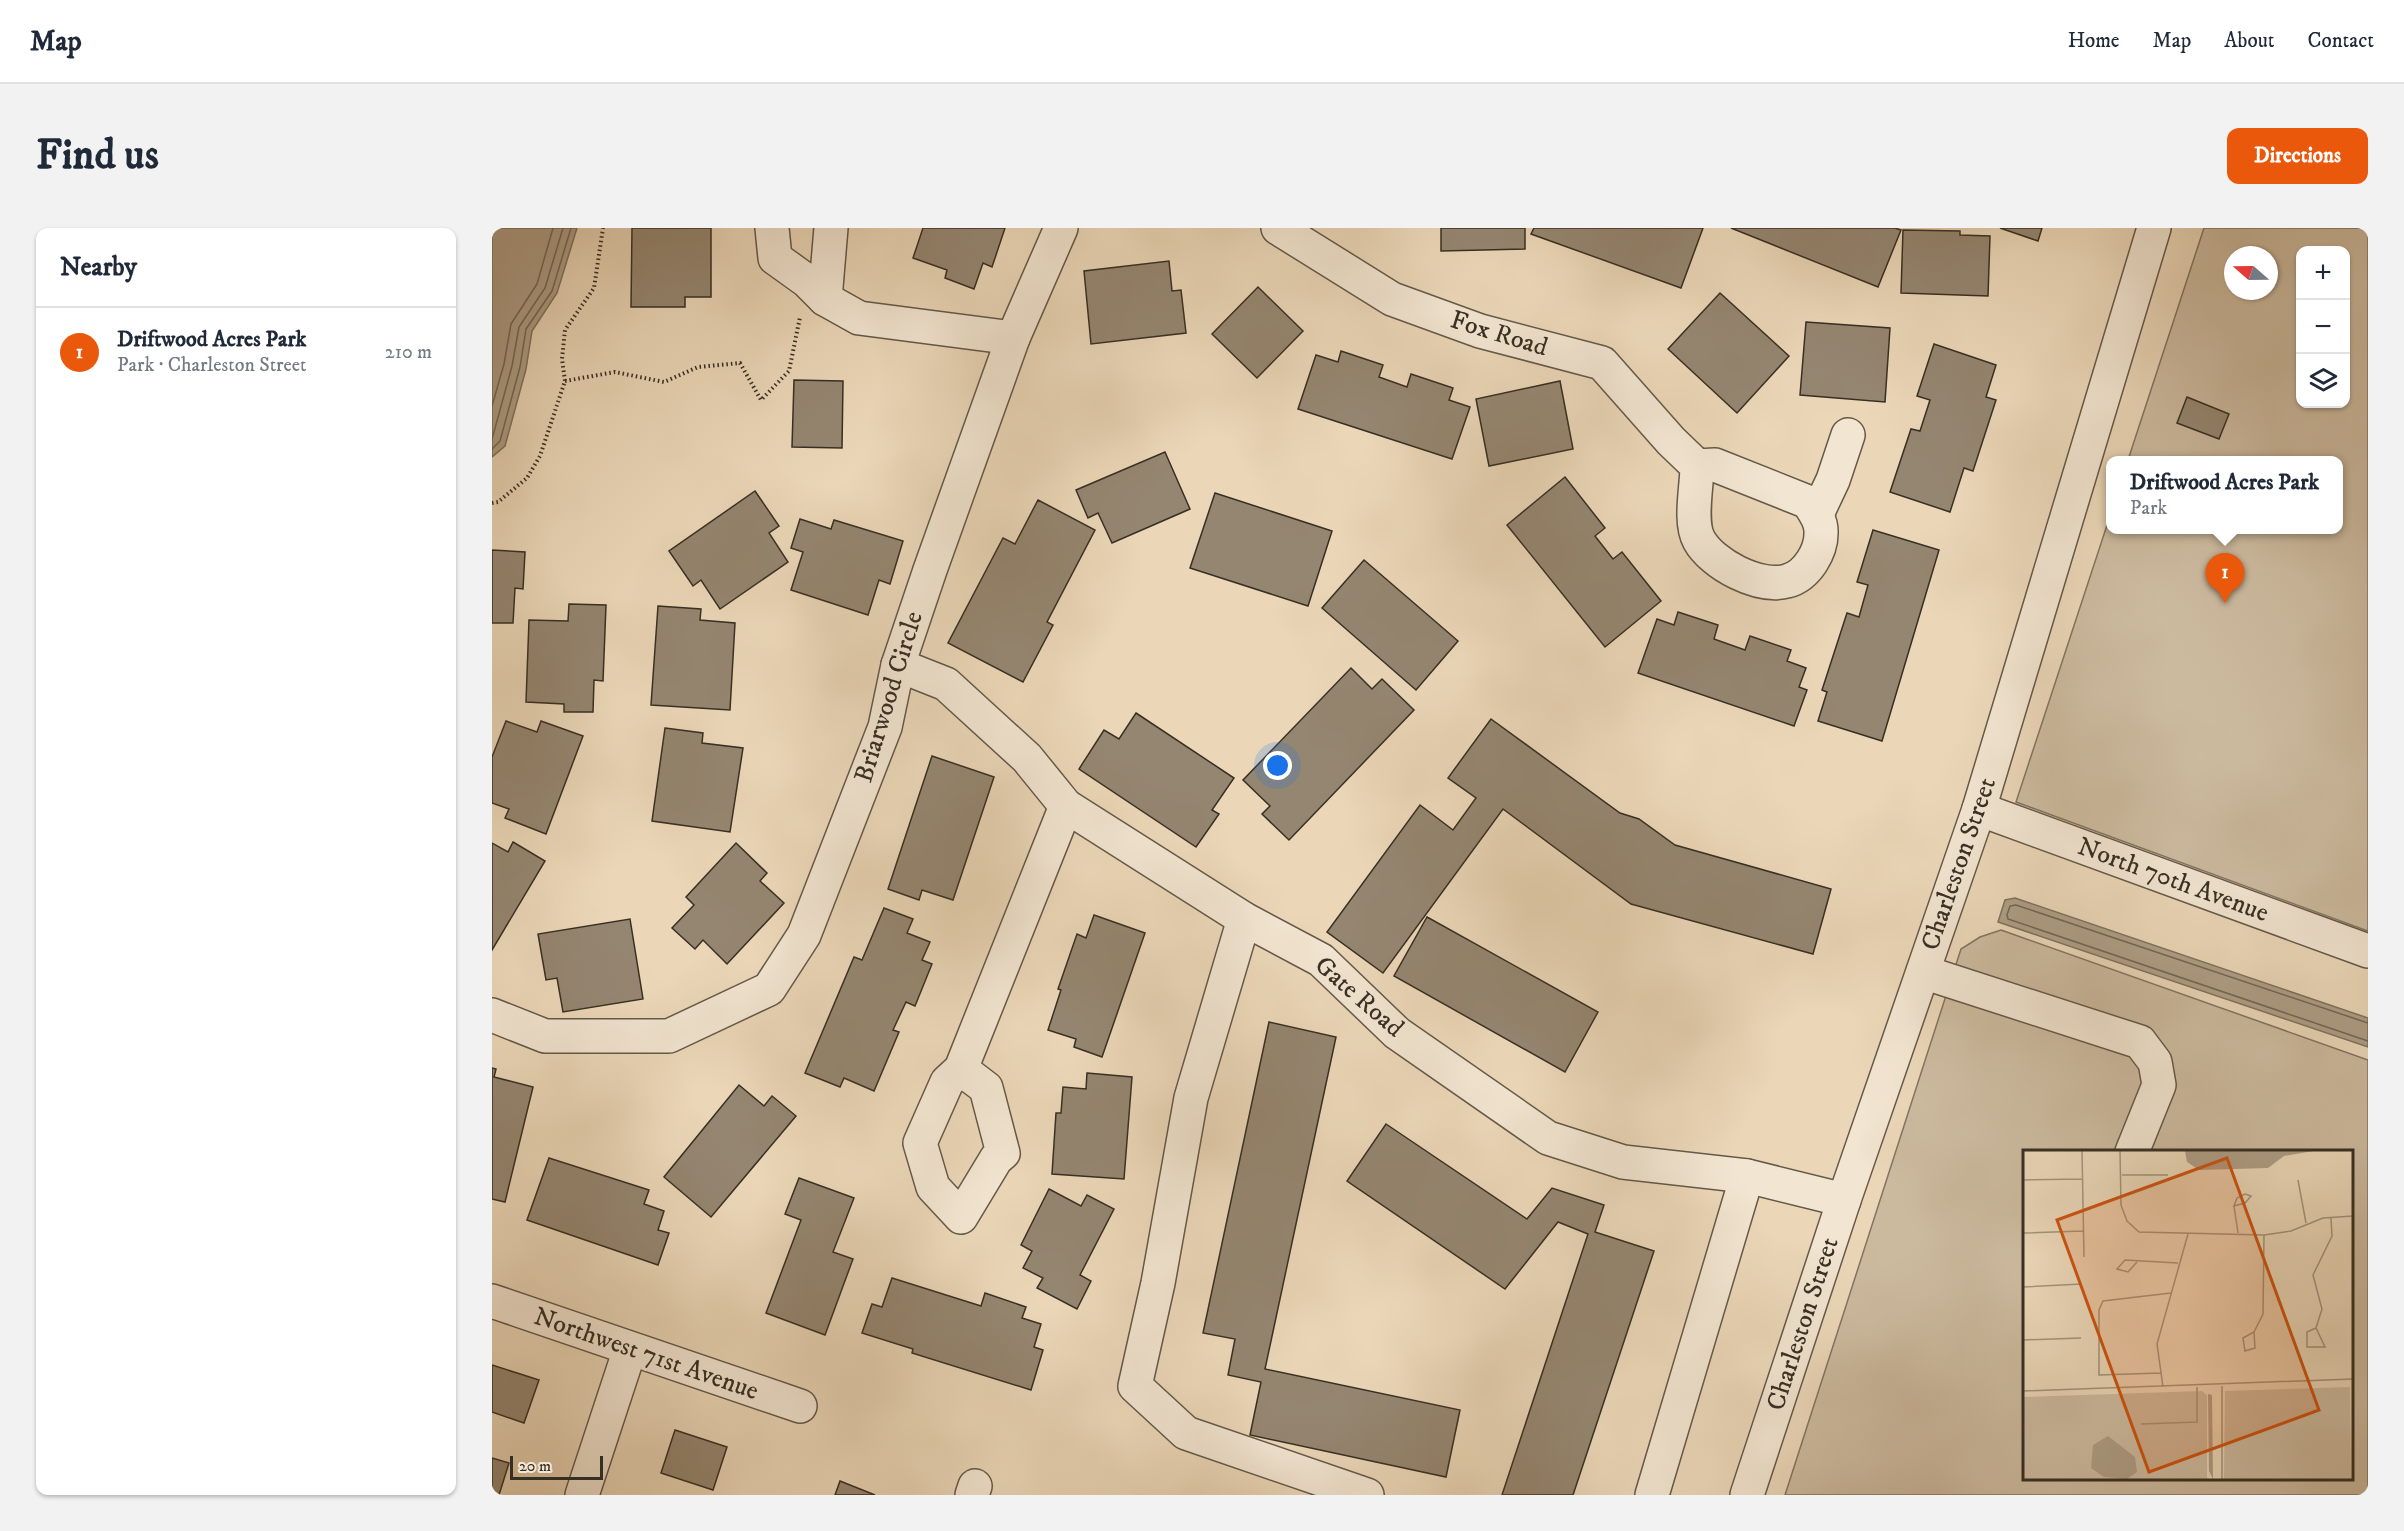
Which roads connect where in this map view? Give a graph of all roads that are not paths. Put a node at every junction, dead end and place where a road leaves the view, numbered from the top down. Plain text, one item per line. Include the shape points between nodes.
1 (772, 228) edge
2 (831, 228) edge
3 (1061, 228) edge
4 (1278, 228) edge
5 (2154, 228) edge
6 (816, 290) junction
7 (1013, 338) junction
8 (1848, 435) dead end
9 (1697, 466) junction
10 (1816, 514) junction
11 (898, 665) junction
12 (1066, 806) junction
13 (1979, 809) junction
14 (1244, 919) junction
15 (2368, 951) edge
16 (1923, 972) junction
17 (492, 1015) edge
18 (961, 1069) dead end
19 (2133, 1150) edge
20 (1748, 1176) junction
21 (1844, 1200) junction
22 (492, 1301) edge
23 (630, 1349) junction
24 (800, 1406) dead end
25 (582, 1495) edge
26 (1367, 1495) edge
27 (1652, 1495) edge
28 (1747, 1495) edge

1 - 6 street via 775,258
2 - 6 street
3 - 7 street, Briarwood Circle
4 - 9 street, Fox Road via 1392,299 1480,331 1602,363
5 - 13 street, Charleston Street
6 - 7 street via 859,318
7 - 11 street, Briarwood Circle
8 - 10 street
9 - 10 street via 1715,465 1771,487 1808,502
9 - 10 street via 1695,527 1699,540 1718,560 1744,575 1771,583 1802,574 1820,546 1822,529
11 - 12 street, Gate Road via 946,684 1027,758
11 - 17 street, Briarwood Circle via 885,727 804,934 769,989 669,1036 545,1036
12 - 14 street, Gate Road
12 - 18 street
13 - 15 street, North 70th Avenue
13 - 16 street, Charleston Street
14 - 20 street, Gate Road via 1321,960 1397,1033 1548,1138 1623,1162
14 - 26 street via 1191,1098 1135,1386 1186,1432
16 - 19 street via 2140,1042 2155,1062 2158,1085
16 - 21 street, Charleston Street
20 - 21 street, Gate Road
20 - 27 street
21 - 28 street, Charleston Street
22 - 23 street, Northwest 71st Avenue
23 - 24 street, Northwest 71st Avenue
23 - 25 street

